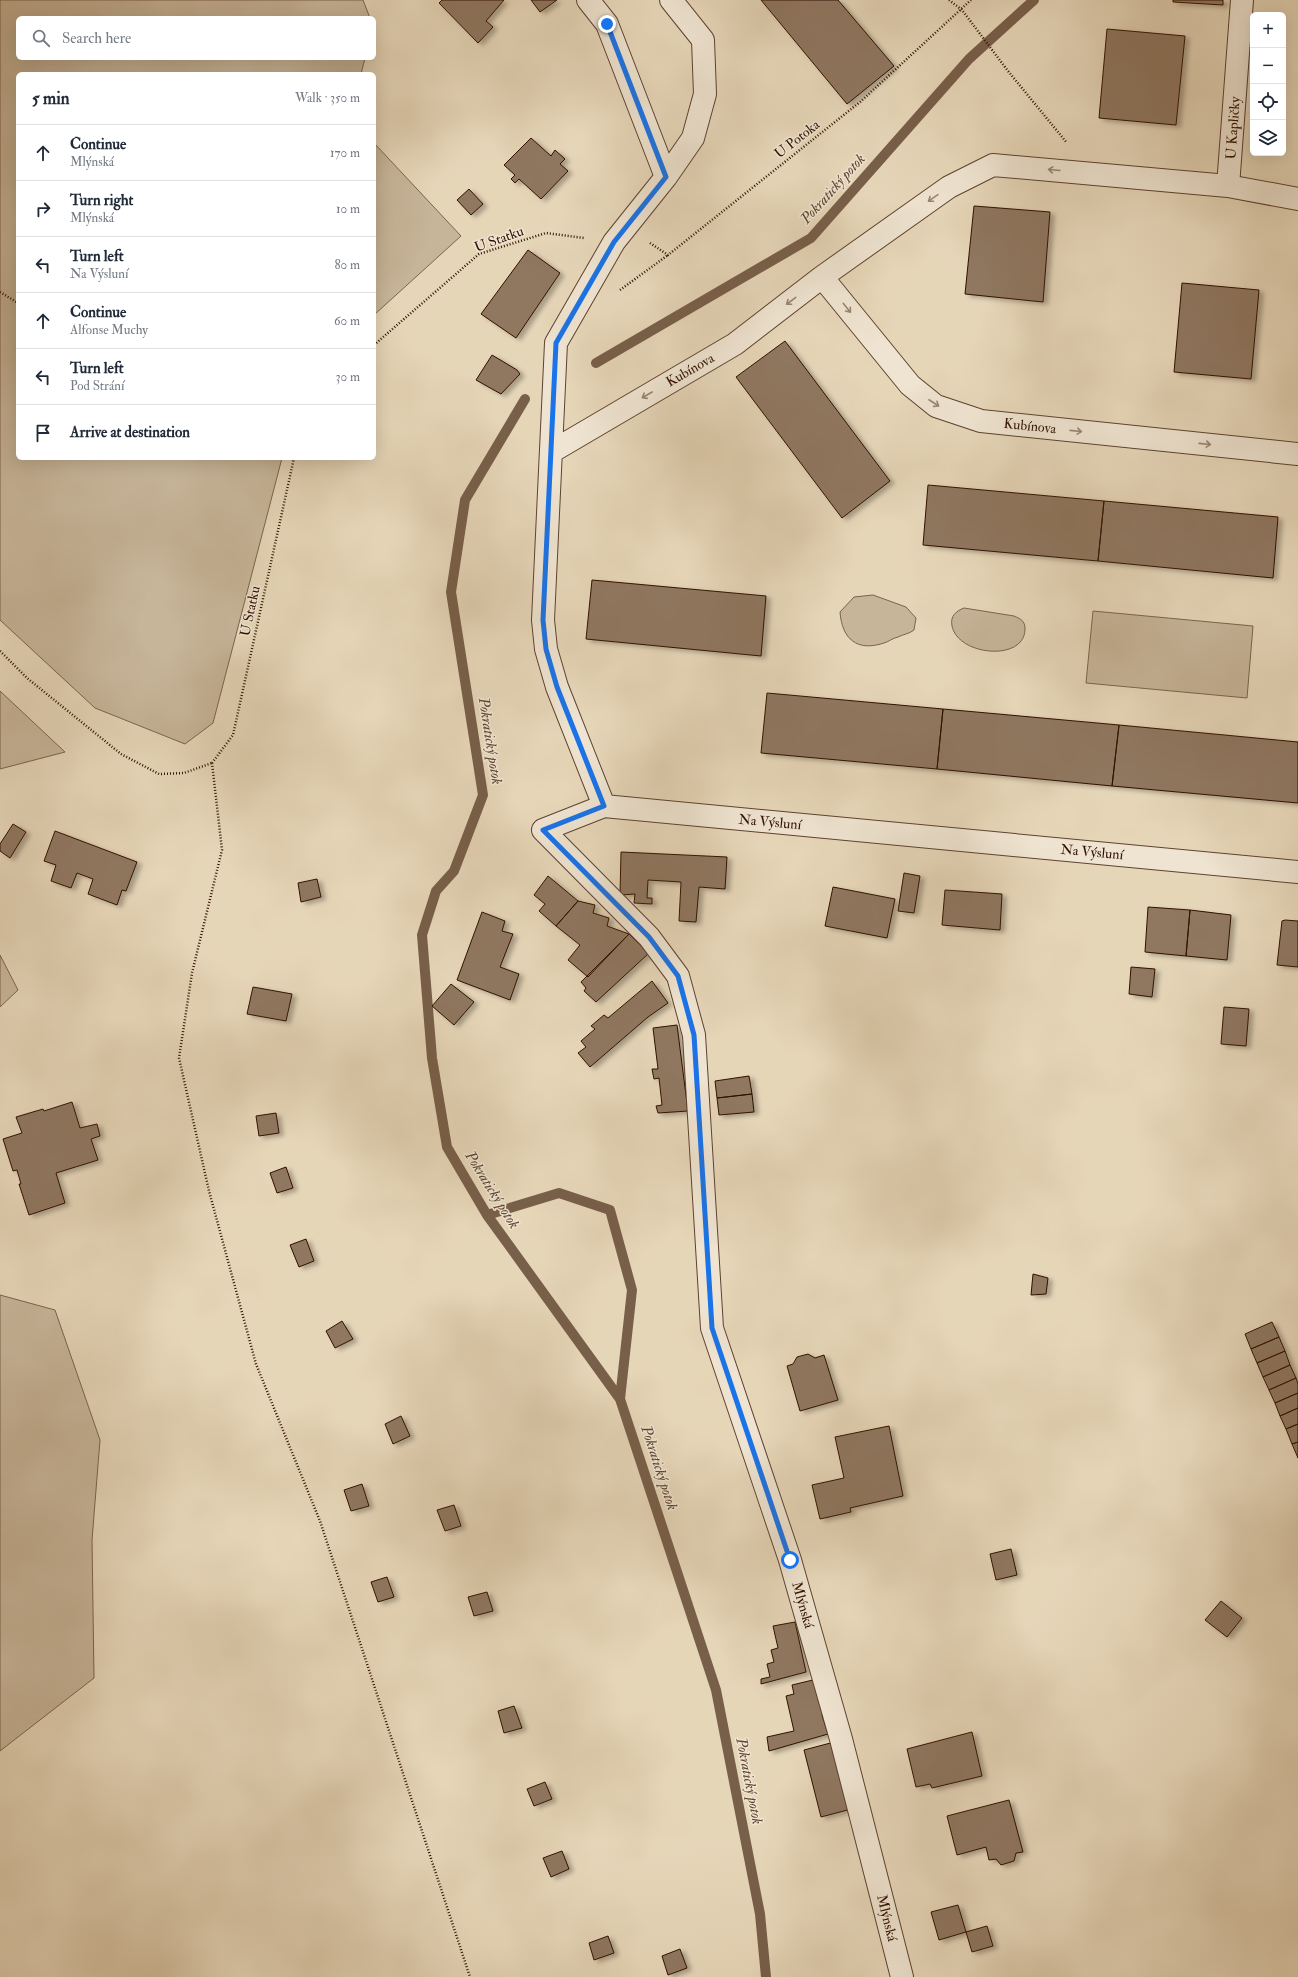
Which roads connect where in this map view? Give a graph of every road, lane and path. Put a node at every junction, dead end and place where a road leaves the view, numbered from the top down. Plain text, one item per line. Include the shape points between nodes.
1 (588, 0) edge
2 (671, 0) edge
3 (949, 0) edge
4 (971, 0) edge
5 (1242, 0) edge
6 (962, 10) junction
7 (1093, 174) junction
8 (666, 177) junction
9 (1228, 186) junction
10 (1298, 199) edge
11 (620, 235) junction
12 (668, 255) junction
13 (822, 277) junction
14 (0, 292) edge
15 (618, 292) dead end
16 (16, 302) edge
17 (376, 343) edge
18 (551, 452) junction
19 (1298, 454) edge
20 (294, 460) edge
21 (0, 651) edge
22 (212, 763) junction
23 (604, 806) junction
24 (1298, 872) edge
25 (470, 1977) edge
26 (902, 1977) edge

1 - 8 street via 607,24
2 - 8 street via 703,40 705,94 693,138
3 - 6 path
4 - 6 path, U Potoka
5 - 9 street, U Kapličky
6 - 7 path via 1008,71
6 - 12 path, U Potoka via 860,102
7 - 9 street, Kubínova
7 -> 13 street, Kubínova via 993,165 949,187
8 - 11 street
9 - 10 street
11 - 12 path
11 - 17 path, U Statku via 546,233 479,254
11 - 18 street via 556,343
12 - 15 path, U Potoka
13 -> 18 street, Kubínova via 735,344
13 -> 19 street, Kubínova via 910,385 936,406 982,421
14 - 16 path
18 - 23 street via 543,620 546,649 557,687
20 - 22 path, U Statku via 233,735
21 - 22 path via 27,678 121,754 159,774 184,773
22 - 25 path via 222,850 192,973 179,1058 209,1192 256,1364 320,1521
23 - 24 street, Na Výsluní
23 - 26 street, Mlýnská via 543,830 649,937 678,976 694,1035 712,1328 790,1560 841,1739

